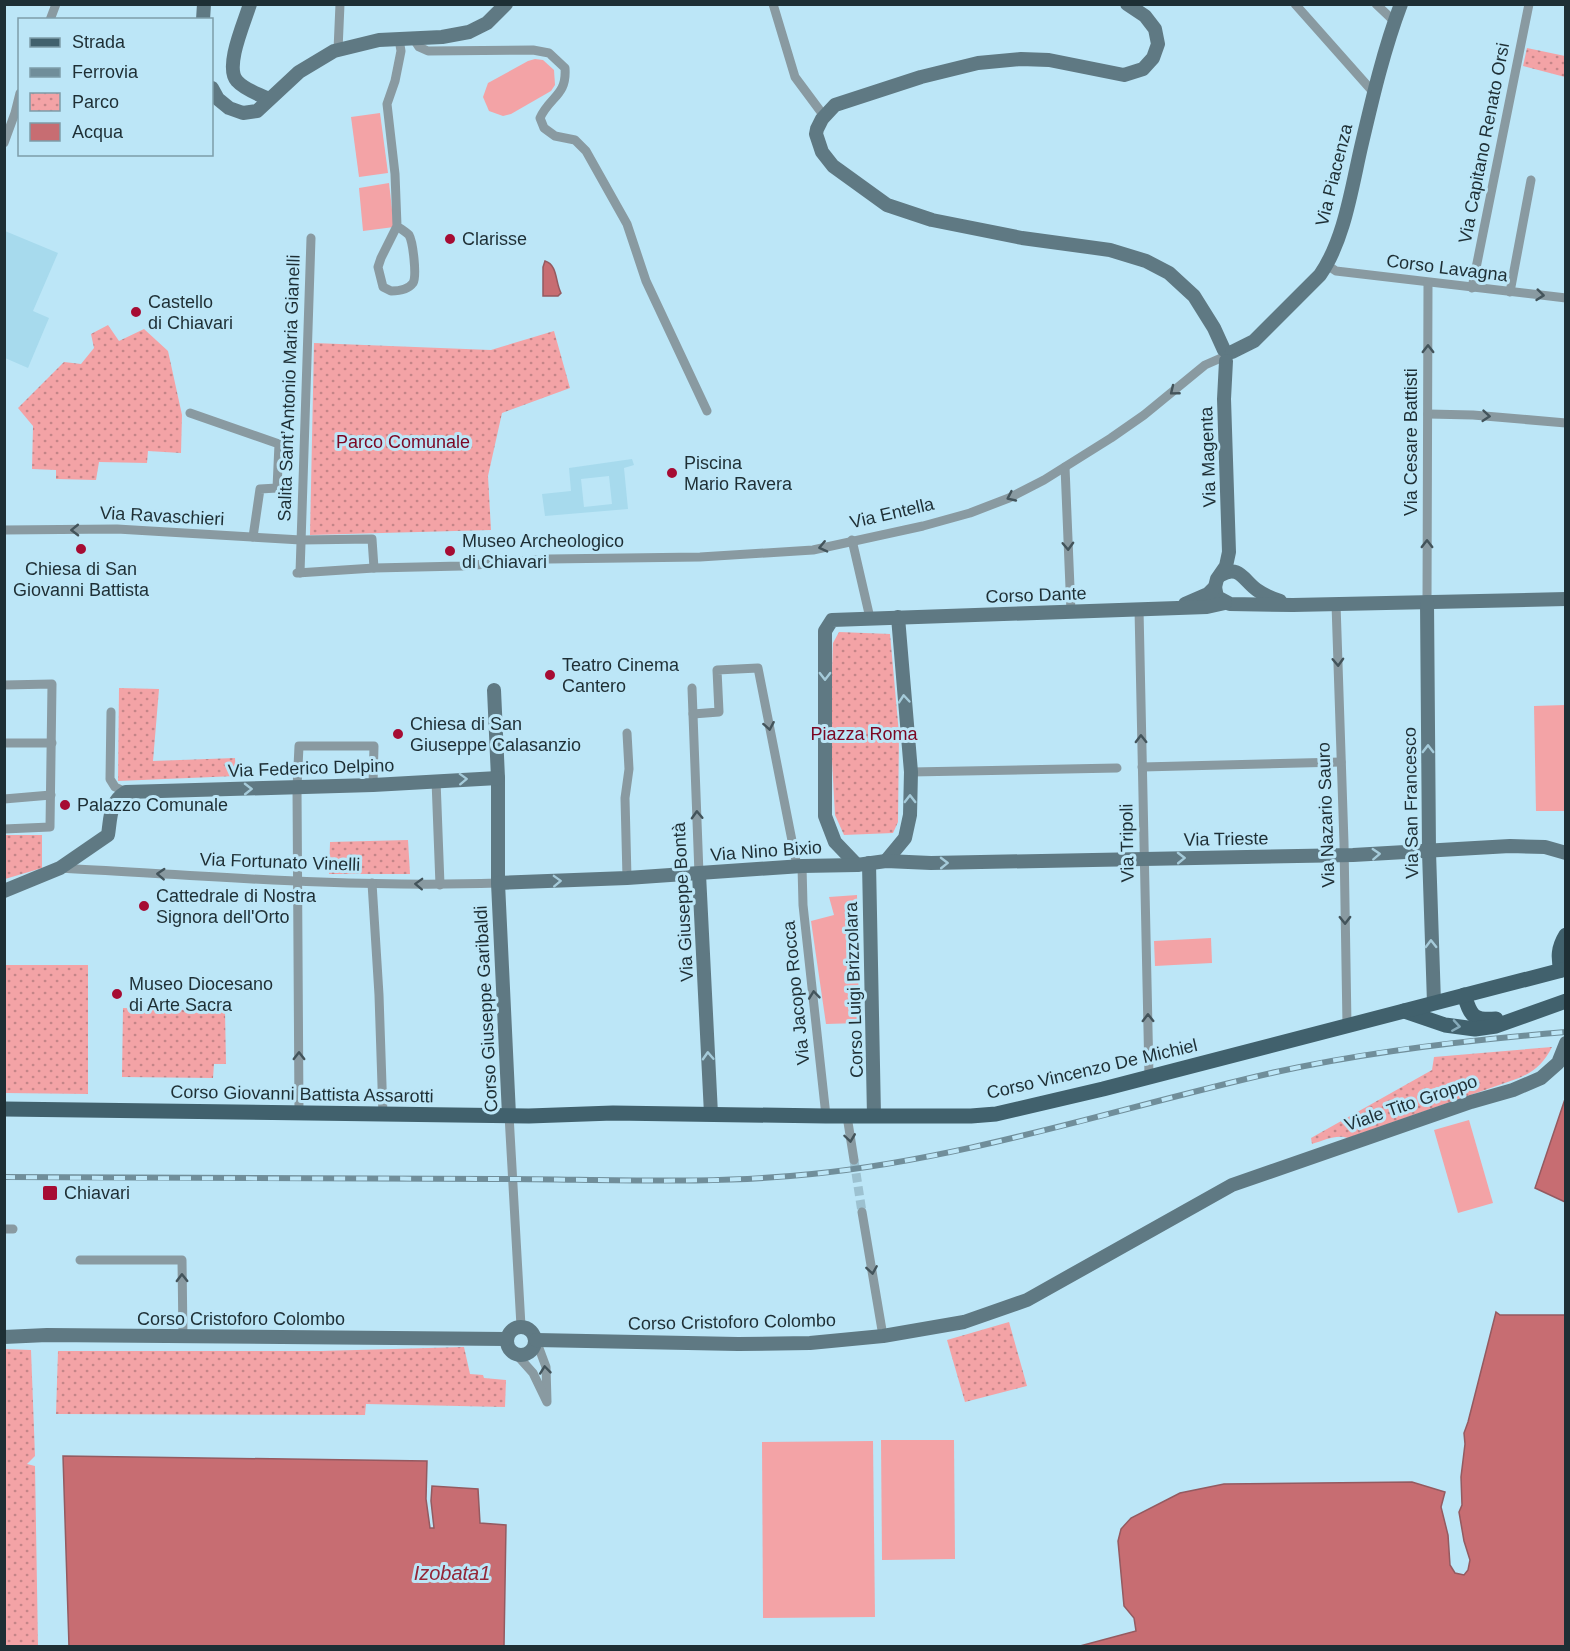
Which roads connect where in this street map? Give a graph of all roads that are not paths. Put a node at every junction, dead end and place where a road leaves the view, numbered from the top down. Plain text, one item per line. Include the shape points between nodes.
1 (250, 4) edge
2 (340, 4) edge
3 (506, 4) edge
4 (772, 4) edge
5 (1127, 4) edge
6 (1295, 4) edge
7 (1376, 4) edge
8 (1401, 4) edge
9 (1529, 4) edge
10 (1395, 22) junction
11 (413, 38) junction
12 (399, 39) junction
13 (338, 50) junction
14 (213, 90) edge
15 (1374, 93) junction
16 (270, 99) junction
17 (18, 101) edge
18 (824, 116) junction
19 (4, 143) edge
20 (1531, 180) dead end
21 (398, 226) junction
22 (311, 238) dead end
23 (1327, 265) junction
24 (1428, 282) junction
25 (1472, 288) junction
26 (1510, 292) junction
27 (1566, 298) edge
28 (1226, 355) junction
29 (707, 411) dead end
30 (190, 413) dead end
31 (1428, 414) junction
32 (1566, 423) edge
33 (1065, 466) junction
34 (4, 530) edge
35 (253, 537) junction
36 (301, 540) junction
37 (852, 540) junction
38 (1229, 552) junction
39 (374, 568) junction
40 (299, 573) joint
41 (1242, 576) junction
42 (1218, 581) junction
43 (1566, 598) edge
44 (1427, 602) junction
45 (1230, 604) junction
46 (1335, 604) junction
47 (1293, 605) junction
48 (1174, 608) junction
49 (1138, 609) junction
50 (1071, 612) junction
51 (898, 617) junction
52 (870, 618) junction
53 (4, 685) edge
54 (692, 688) dead end
55 (494, 690) dead end
56 (111, 712) dead end
57 (693, 714) junction
58 (627, 733) dead end
59 (4, 743) edge
60 (51, 743) junction
61 (1341, 762) junction
62 (1142, 767) junction
63 (1117, 768) dead end
64 (911, 772) junction
65 (498, 778) junction
66 (436, 780) junction
67 (373, 785) junction
68 (297, 788) junction
69 (126, 792) junction
70 (51, 795) junction
71 (4, 800) edge
72 (4, 829) edge
73 (1429, 852) junction
74 (1566, 853) edge
75 (1344, 855) junction
76 (1144, 858) junction
77 (886, 861) junction
78 (863, 864) junction
79 (799, 866) junction
80 (60, 868) junction
81 (699, 874) junction
82 (627, 878) junction
83 (298, 882) junction
84 (372, 882) junction
85 (498, 883) junction
86 (440, 885) junction
87 (4, 891) edge
88 (1566, 935) edge
89 (1563, 970) edge
90 (1464, 995) junction
91 (1566, 1001) edge
92 (1434, 1003) junction
93 (1404, 1011) junction
94 (1508, 1021) junction
95 (1347, 1025) junction
96 (1566, 1043) edge
97 (1149, 1076) junction
98 (4, 1109) edge
99 (299, 1114) junction
100 (711, 1114) junction
101 (383, 1115) junction
102 (509, 1115) junction
103 (826, 1116) junction
104 (847, 1116) junction
105 (874, 1116) junction
106 (854, 1160) tunnel mouth
107 (1252, 1178) joint
108 (862, 1212) tunnel mouth
109 (80, 1260) dead end
110 (520, 1326) junction
111 (4, 1336) edge
112 (183, 1336) junction
113 (883, 1336) junction
114 (506, 1339) junction
115 (536, 1340) junction
116 (516, 1354) junction

1 - 16 street via 232,60 232,73 237,81
2 - 13 street
3 - 11 street via 487,23 469,32
4 - 18 street via 795,77
5 - 18 street via 1155,29 1158,44 1143,69 1124,75 1049,60 978,63 835,105
6 - 15 street
7 - 10 street
8 - 10 street, Via Piacenza
9 - 25 street, Via Capitano Renato Orsi
10 - 15 street, Via Piacenza
11 - 12 street
11 - 29 street via 428,51 549,53 565,68 563,89 540,118 544,128 555,136 575,140 586,151 627,224 646,281
12 - 13 street
12 - 21 street via 401,51 387,104
13 - 16 street via 299,72
14 - 16 street via 229,108 243,113 257,111
15 - 23 street, Via Piacenza via 1345,219
17 - 19 street
18 - 28 street via 816,134 822,152 833,166 887,205 932,220 1110,250 1146,261 1169,273 1194,296
20 - 26 street
21 - 21 street via 413,244 415,277 408,288 391,291 383,287 378,267
22 - 36 street, Salita Sant’Antonio Maria Gianelli
23 - 24 street, Corso Lavagna via 1336,271
23 - 28 street, Via Entella via 1254,341
24 - 25 street, Corso Lavagna
31 -> 24 street, Via Cesare Battisti
25 - 26 street, Corso Lavagna
26 -> 27 street, Corso Lavagna
28 -> 33 street, Via Entella via 1205,365 1144,415
28 - 38 street, Via Magenta
30 - 35 street via 279,444 277,488 260,489
31 -> 32 street
44 -> 31 street, Via Cesare Battisti
33 -> 37 street, Via Entella via 1009,498 970,513
33 -> 50 street
35 -> 34 street, Via Ravaschieri via 117,529
35 - 36 street, Via Ravaschieri
36 - 39 street, Via Ravaschieri via 372,539
36 - 40 street, Salita Sant’Antonio Maria Gianelli
37 -> 39 street, Via Entella via 813,550 700,557
37 - 52 street
38 - 41 street, Via Magenta
38 - 42 street, Via Magenta
39 - 40 street, Via Entella
41 - 42 street via 1228,571
41 - 45 street via 1247,596
41 - 47 street, Corso Dante via 1266,596
42 - 45 street via 1217,597
42 - 48 street, Corso Dante via 1208,594
43 - 44 street, Corso Dante
44 - 46 street, Corso Dante
73 -> 44 street, Via San Francesco
45 - 47 street, Corso Dante
45 - 48 street, Corso Dante
46 - 47 street, Corso Dante
46 -> 61 street, Via Nazario Sauro
48 - 49 street, Corso Dante
49 - 50 street, Corso Dante
62 -> 49 street, Via Tripoli
50 - 51 street, Corso Dante
51 - 52 street
64 -> 51 street
52 -> 78 street via 832,620 825,631 825,816 835,842
53 - 60 street via 52,684
54 - 57 street, Via Giuseppe Bontà
55 - 65 street, Corso Giuseppe Garibaldi
56 - 69 street via 110,779 115,787
57 -> 79 street, Via Jacopo Rocca via 719,712 717,670 758,668
81 -> 57 street, Via Giuseppe Bontà
58 - 82 street
59 - 60 street
60 - 70 street
61 - 62 street
61 - 75 street, Via Nazario Sauro
62 - 76 street, Via Tripoli
63 - 64 street
77 -> 64 street via 905,838
66 -> 65 street, Via Federico Delpino
65 - 85 street, Corso Giuseppe Garibaldi
66 - 67 street, Via Federico Delpino
66 - 86 street
67 - 68 street, Via Federico Delpino
67 - 68 street via 374,746 299,746
69 -> 68 street, Via Federico Delpino
68 - 83 street
69 - 80 street via 112,808 108,835
70 - 71 street
70 - 72 street via 50,827
73 - 74 street, Via Trieste via 1529,846
75 -> 73 street, Via Trieste
92 -> 73 street, Via San Francesco
76 -> 75 street, Via Trieste
75 -> 95 street, Via Nazario Sauro
77 -> 76 street, Via Trieste
97 -> 76 street, Via Tripoli
77 - 78 street
78 - 79 street, Via Nino Bixio
78 - 105 street, Corso Luigi Brizzolara
79 - 81 street, Via Nino Bixio
103 -> 79 street, Via Jacopo Rocca
83 -> 80 street, Via Fortunato Vinelli
80 - 87 street
81 - 82 street, Via Nino Bixio
100 -> 81 street, Via Giuseppe Bontà
85 -> 82 street, Via Nino Bixio
83 - 84 street, Via Fortunato Vinelli
99 -> 83 street
86 -> 84 street, Via Fortunato Vinelli
84 - 101 street
85 - 86 street, Via Fortunato Vinelli
85 - 102 street, Corso Giuseppe Garibaldi
88 - 89 main road via 1560,946
89 - 90 main road, Corso Vincenzo De Michiel
90 - 92 main road, Corso Vincenzo De Michiel
90 - 94 main road via 1475,1018
91 - 94 main road
92 - 93 main road, Corso Vincenzo De Michiel
93 -> 94 main road via 1445,1025 1475,1029
93 - 95 main road, Corso Vincenzo De Michiel
95 - 97 main road, Corso Vincenzo De Michiel
96 - 107 street, Viale Tito Groppo via 1551,1071 1530,1083
97 - 105 main road, Corso Vincenzo De Michiel via 996,1114
98 - 99 main road, Corso Giovanni Battista Assarotti
99 - 101 main road, Corso Giovanni Battista Assarotti
100 - 102 main road, Corso Vincenzo De Michiel
100 - 103 main road, Corso Vincenzo De Michiel
101 - 102 main road, Corso Giovanni Battista Assarotti
102 - 110 street, Corso Giuseppe Garibaldi
103 - 104 main road, Corso Vincenzo De Michiel
104 - 105 main road, Corso Vincenzo De Michiel
104 -> 106 street
107 - 113 street, Corso Cristoforo Colombo via 1232,1185 1027,1300 964,1322
108 -> 113 street
112 -> 109 street via 182,1260
110 - 114 street
110 - 115 street via 533,1332
111 - 112 street, Corso Cristoforo Colombo
112 - 114 street, Corso Cristoforo Colombo
113 - 115 street, Corso Cristoforo Colombo via 783,1344
114 - 116 street
115 - 116 street via 530,1353
116 -> 115 street via 533,1373 547,1402 546,1367

